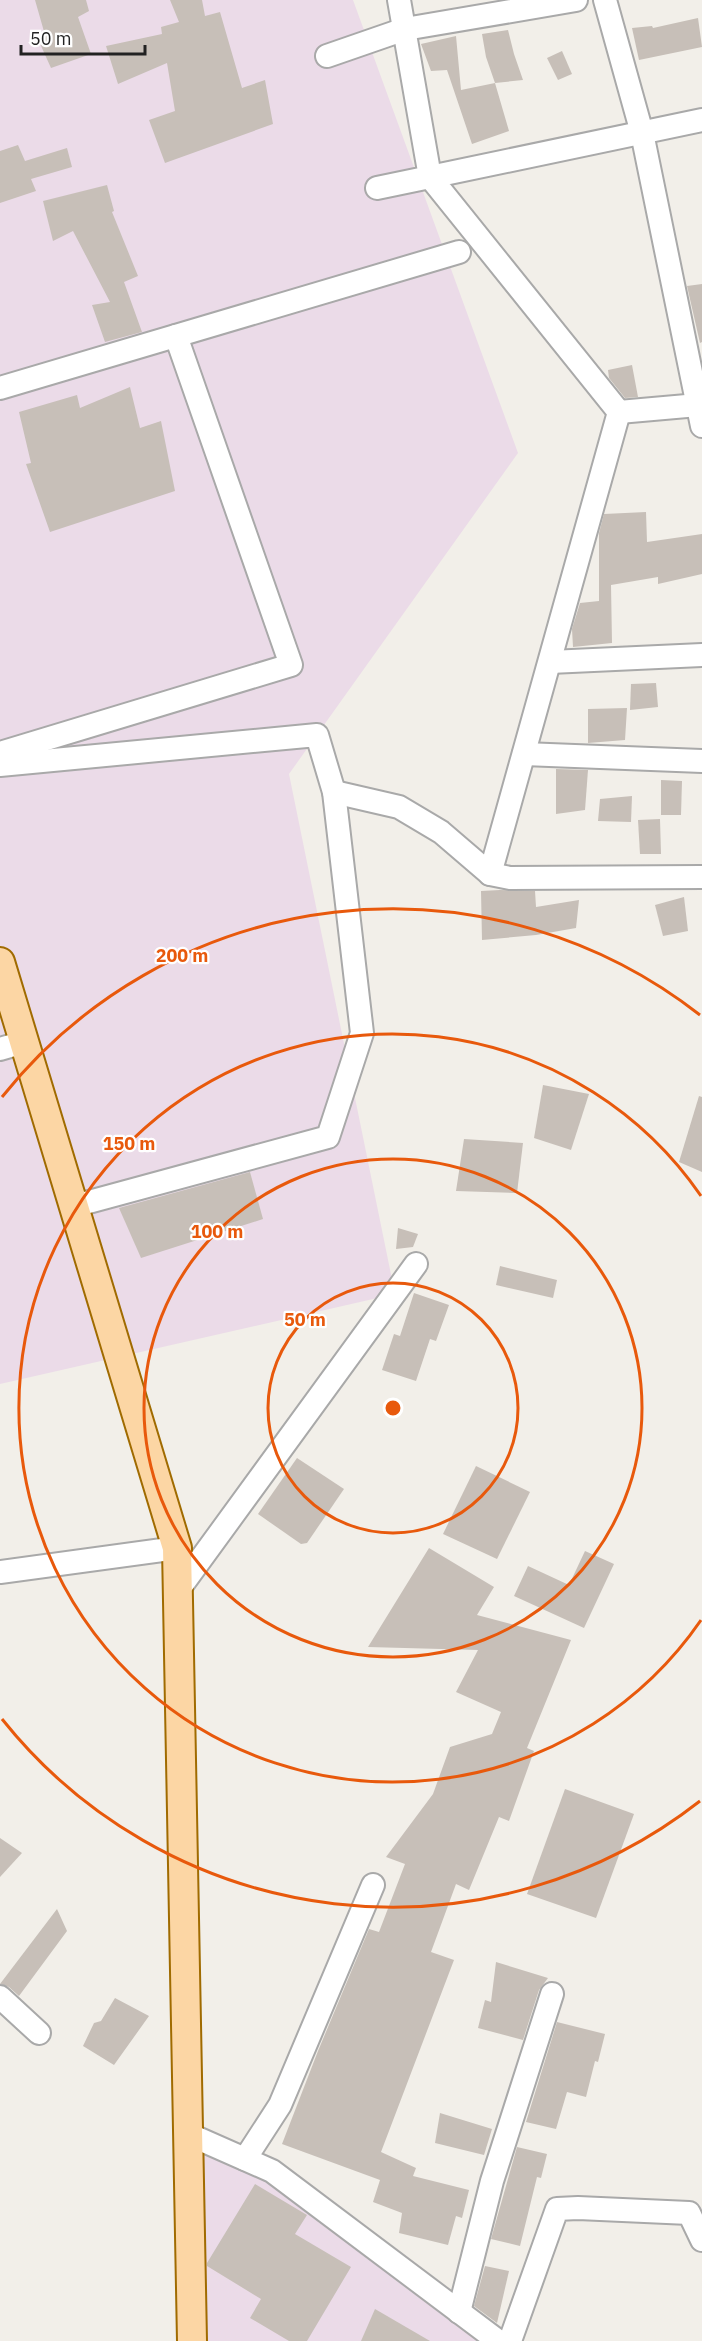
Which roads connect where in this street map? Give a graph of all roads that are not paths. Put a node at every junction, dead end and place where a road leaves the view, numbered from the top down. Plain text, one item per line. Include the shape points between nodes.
1 (399, 0) edge
2 (576, 0) edge
3 (605, 0) edge
4 (534, 4) edge
5 (405, 29) junction
6 (327, 56) dead end
7 (702, 120) edge
8 (642, 133) junction
9 (430, 177) junction
10 (377, 188) dead end
11 (459, 252) dead end
12 (176, 336) junction
13 (0, 387) edge
14 (619, 412) junction
15 (700, 415) edge
16 (702, 655) edge
17 (550, 662) junction
18 (0, 753) edge
19 (524, 754) junction
20 (702, 761) edge
21 (0, 765) edge
22 (334, 792) junction
23 (490, 874) junction
24 (702, 877) edge
25 (0, 962) edge
26 (12, 1046) edge
27 (74, 1206) junction
28 (416, 1264) dead end
29 (177, 1548) junction
30 (0, 1572) edge
31 (179, 1589) junction
32 (373, 1885) dead end
33 (552, 1994) dead end
34 (0, 1997) edge
35 (39, 2033) dead end
36 (188, 2134) junction
37 (245, 2159) junction
38 (702, 2240) edge
39 (459, 2312) junction
40 (192, 2341) edge
41 (498, 2341) edge
42 (510, 2341) edge

1 - 5 street
2 - 4 street
3 - 8 street
4 - 5 street
5 - 6 street
5 - 9 street
7 - 8 street
8 - 9 street
8 - 15 street
9 - 10 street
9 - 14 street
11 - 12 street
12 - 13 street
12 - 18 street via 291,665
14 - 15 street
14 - 17 street
16 - 17 street
17 - 19 street
19 - 20 street
19 - 23 street
21 - 22 street via 317,735
22 - 23 street via 399,807 441,832
22 - 27 street via 362,1033 328,1137
23 - 24 street via 510,878
25 - 26 main road
26 - 27 main road
27 - 29 main road
28 - 31 street
29 - 30 street
29 - 31 main road
31 - 36 main road
32 - 37 street via 280,2105
33 - 39 street via 492,2181
34 - 35 street
36 - 37 street
36 - 40 main road
37 - 39 street via 272,2171
38 - 42 street via 689,2212 556,2209
39 - 41 street

